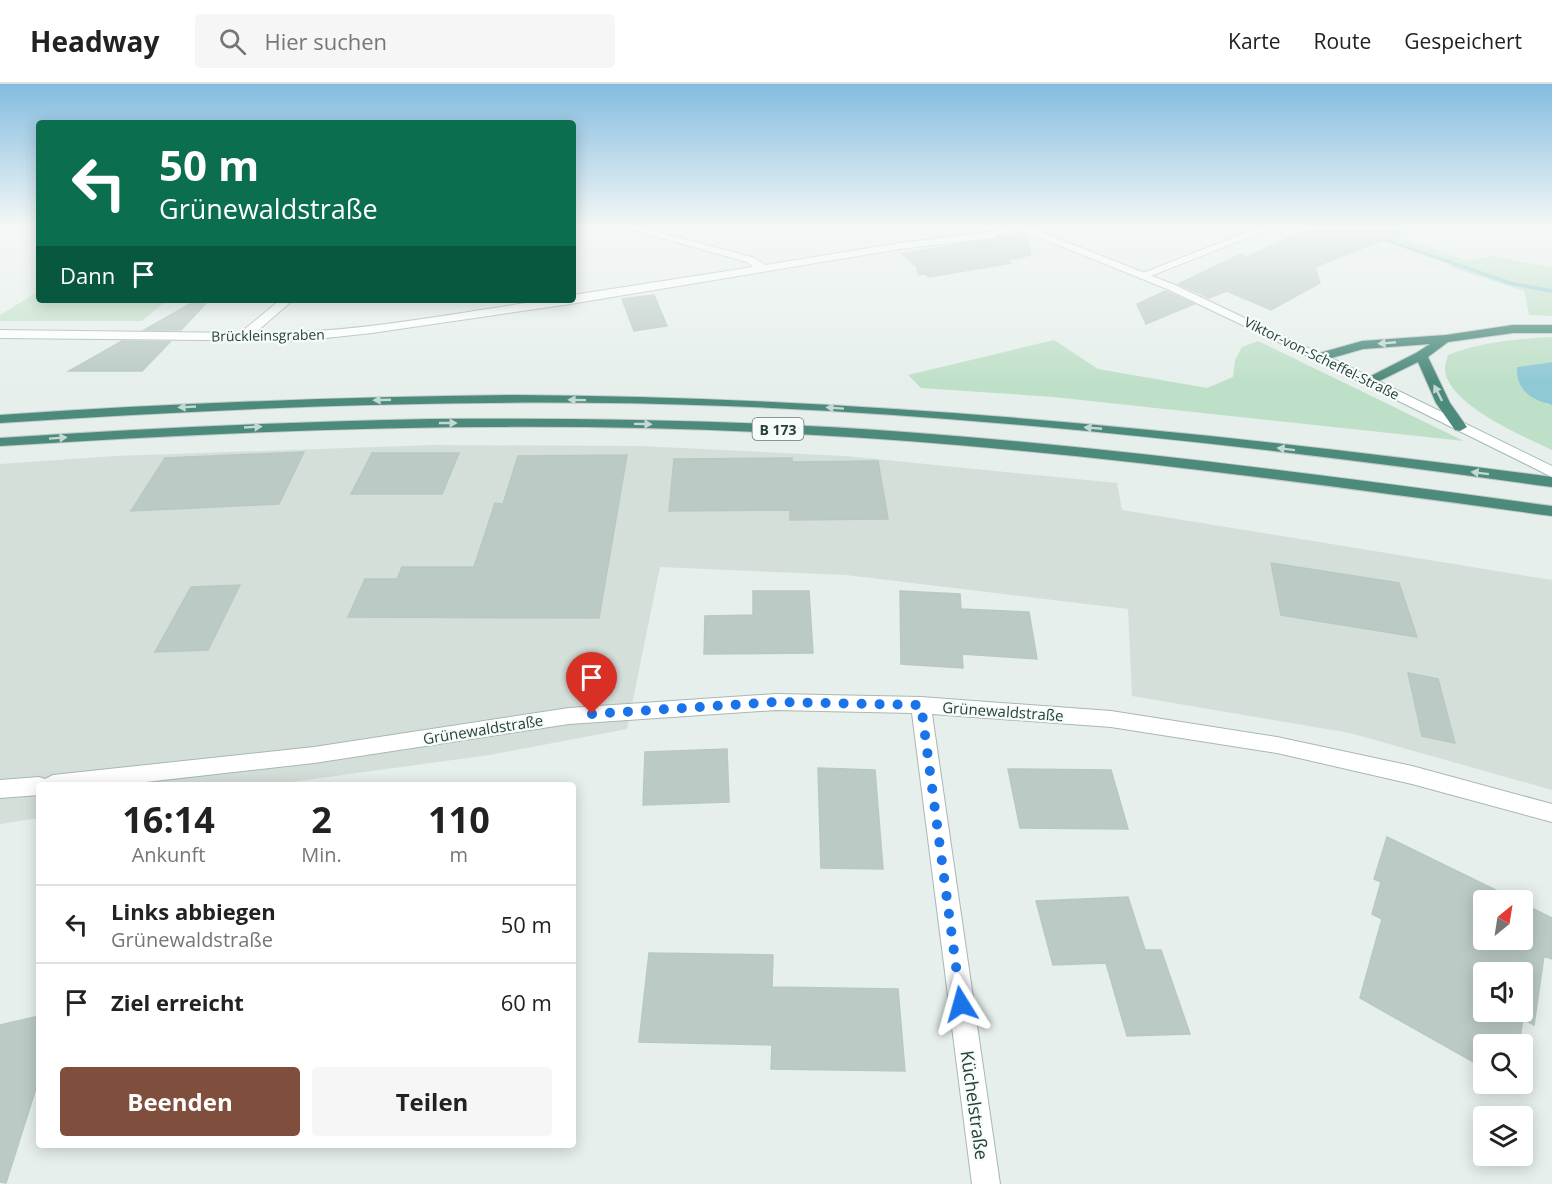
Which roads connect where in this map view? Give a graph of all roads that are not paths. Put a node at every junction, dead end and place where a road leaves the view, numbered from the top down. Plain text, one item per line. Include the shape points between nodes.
1 (691, 279) edge
2 (1153, 279) edge
3 (576, 299) edge
4 (283, 303) edge
5 (550, 303) edge
6 (1552, 329) edge
7 (0, 334) edge
8 (242, 337) junction
9 (1446, 339) junction
10 (1421, 356) junction
11 (1321, 357) junction
12 (1368, 381) junction
13 (0, 418) edge
14 (1460, 426) junction
15 (0, 442) edge
16 (1552, 472) edge
17 (1545, 481) edge
18 (1552, 511) edge
19 (921, 705) junction
20 (71, 782) edge
21 (36, 786) edge
22 (0, 789) edge
23 (1552, 813) edge
24 (986, 1184) edge

1 - 3 street, Brückleinsgraben
2 - 11 street, Viktor-von-Scheffel-Straße
4 - 8 street
5 - 8 street, Brückleinsgraben via 372,329 298,337
6 - 9 highway via 1513,329
7 - 8 street, Brückleinsgraben
9 - 10 highway
9 -> 11 highway via 1362,345
10 - 12 highway
14 -> 10 highway via 1443,403
11 - 12 street, Viktor-von-Scheffel-Straße
12 - 14 street, Viktor-von-Scheffel-Straße
17 -> 13 highway, B 173 via 1116,430 690,401 432,399 272,403
14 - 16 street, Viktor-von-Scheffel-Straße
15 -> 18 highway, B 173 via 266,426 689,425 928,438 1100,454 1267,472
19 - 20 street, Grünewaldstraße via 776,702 569,716 314,755
19 - 23 street, Grünewaldstraße via 1111,719 1277,745 1412,775
19 - 24 street, Küchelstraße
21 - 22 street

